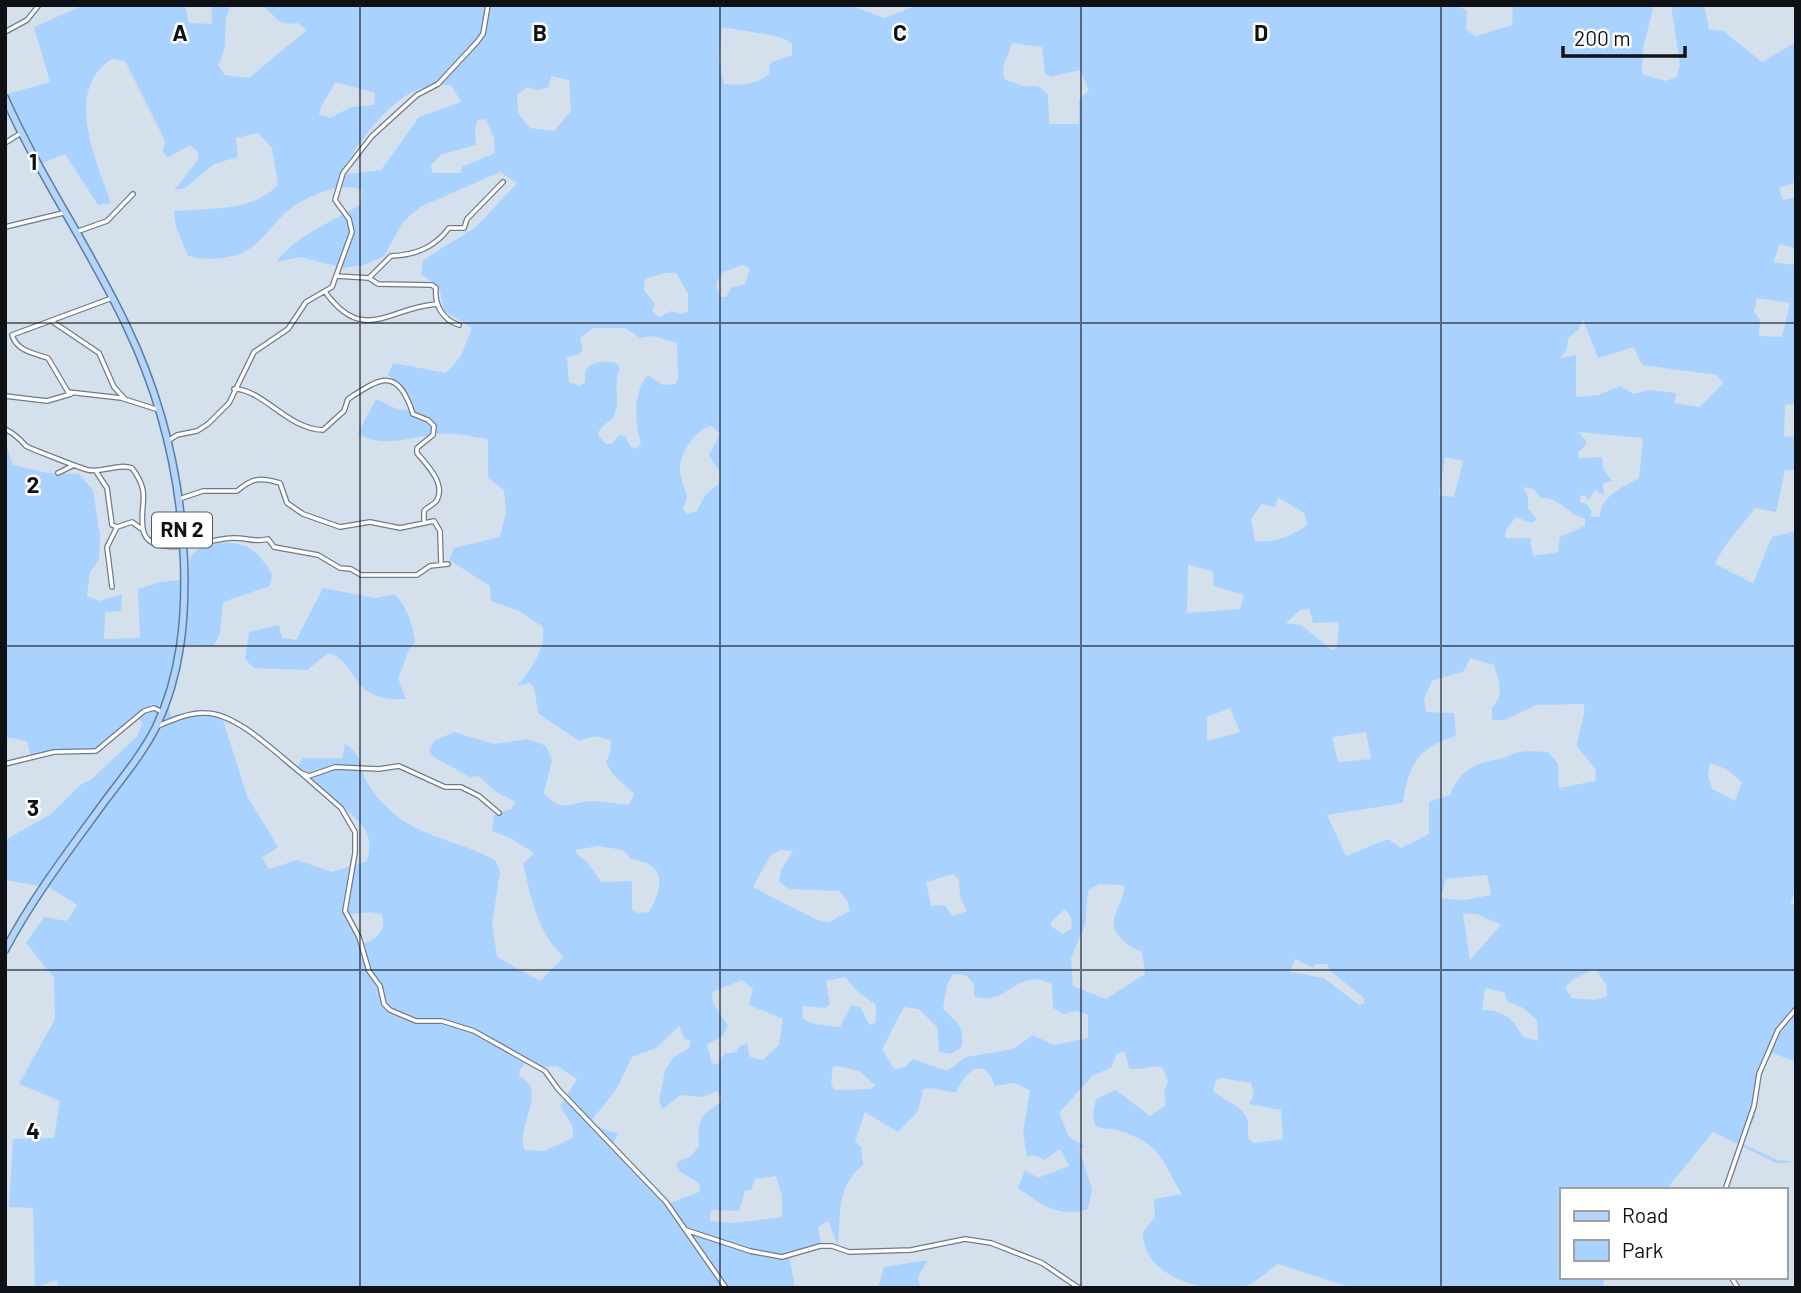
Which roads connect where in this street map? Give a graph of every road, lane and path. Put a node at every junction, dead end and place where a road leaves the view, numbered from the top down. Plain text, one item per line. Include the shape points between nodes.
1 (39, 5) edge
2 (488, 5) edge
3 (5, 32) edge
4 (5, 98) edge
5 (21, 133) junction
6 (5, 143) edge
7 (503, 182) dead end
8 (133, 194) dead end
9 (63, 214) junction
10 (5, 227) edge
11 (74, 232) junction
12 (337, 276) junction
13 (369, 278) junction
14 (326, 293) junction
15 (113, 298) junction
16 (437, 304) junction
17 (52, 321) junction
18 (459, 325) dead end
19 (234, 389) junction
20 (73, 393) junction
21 (5, 396) edge
22 (125, 399) junction
23 (159, 410) junction
24 (5, 429) edge
25 (168, 441) junction
26 (74, 465) junction
27 (91, 471) junction
28 (58, 473) dead end
29 (179, 499) junction
30 (424, 521) junction
31 (117, 527) junction
32 (143, 530) junction
33 (184, 548) junction
34 (441, 564) junction
35 (448, 564) dead end
36 (112, 587) dead end
37 (162, 712) junction
38 (156, 727) junction
39 (5, 764) edge
40 (301, 773) junction
41 (499, 813) dead end
42 (5, 930) edge
43 (14, 934) junction
44 (5, 950) edge
45 (1796, 1009) edge
46 (1726, 1188) edge
47 (686, 1230) junction
48 (1077, 1287) edge
49 (726, 1288) edge

1 - 3 street via 27,20
2 - 12 street via 477,42 438,84 417,95 379,128 343,173 335,200 352,232
4 - 5 main road, RN 2
5 - 6 street
5 - 9 main road, RN 2
7 - 13 street via 467,219 464,228 449,228 432,246 407,257 391,256
8 - 11 street via 107,221
9 - 10 street
9 - 11 main road, RN 2
11 - 15 main road, RN 2
12 - 13 street
12 - 14 street
13 - 16 street via 378,284 432,285
14 - 16 street via 348,316 373,322
14 - 19 street via 306,302 288,329 254,352
15 - 17 street
15 - 23 main road, RN 2
16 - 18 street via 448,321
17 - 20 street via 12,335 22,350 48,358 60,384
17 - 22 street via 99,353 114,387
19 - 25 street via 229,403 208,424
19 - 30 street via 249,393 292,423 323,430 344,411 348,399 377,381 393,382 409,400 413,414 434,426 433,435 417,448 433,470 438,492 436,502 424,511
20 - 21 street via 47,401
20 - 22 street
22 - 23 street
23 - 25 main road, RN 2
24 - 26 street via 29,447
25 - 29 main road, RN 2
26 - 27 street
26 - 28 street
27 - 31 street via 104,479 110,521
27 - 32 street via 132,468 146,494
29 - 30 street via 203,491 237,491 249,481 264,478 280,483 287,503 303,514 340,527 370,522 400,527
29 - 33 main road, RN 2
30 - 34 street via 438,525
31 - 32 street via 132,522
31 - 36 street via 107,547
32 - 33 street via 155,542
33 - 34 street via 234,537 259,542 268,539 274,547 318,555 361,575 417,575
33 - 37 main road, RN 2 via 180,647
34 - 35 street
37 - 38 main road, RN 2
37 - 39 street via 154,708 144,711 96,751 54,752
38 - 40 street via 191,715 215,714 256,736
38 - 43 main road, RN 2
40 - 41 street via 309,776 322,769 399,766 445,787 461,787
40 - 47 street via 341,808 355,832 345,911 384,1004 416,1021 442,1021 474,1031 545,1071 666,1202
42 - 43 street
43 - 44 main road, RN 2
45 - 46 street via 1778,1030 1759,1074 1754,1107
47 - 48 street via 782,1257 820,1246 849,1252 898,1251 965,1239 991,1243 1042,1263
47 - 49 street

